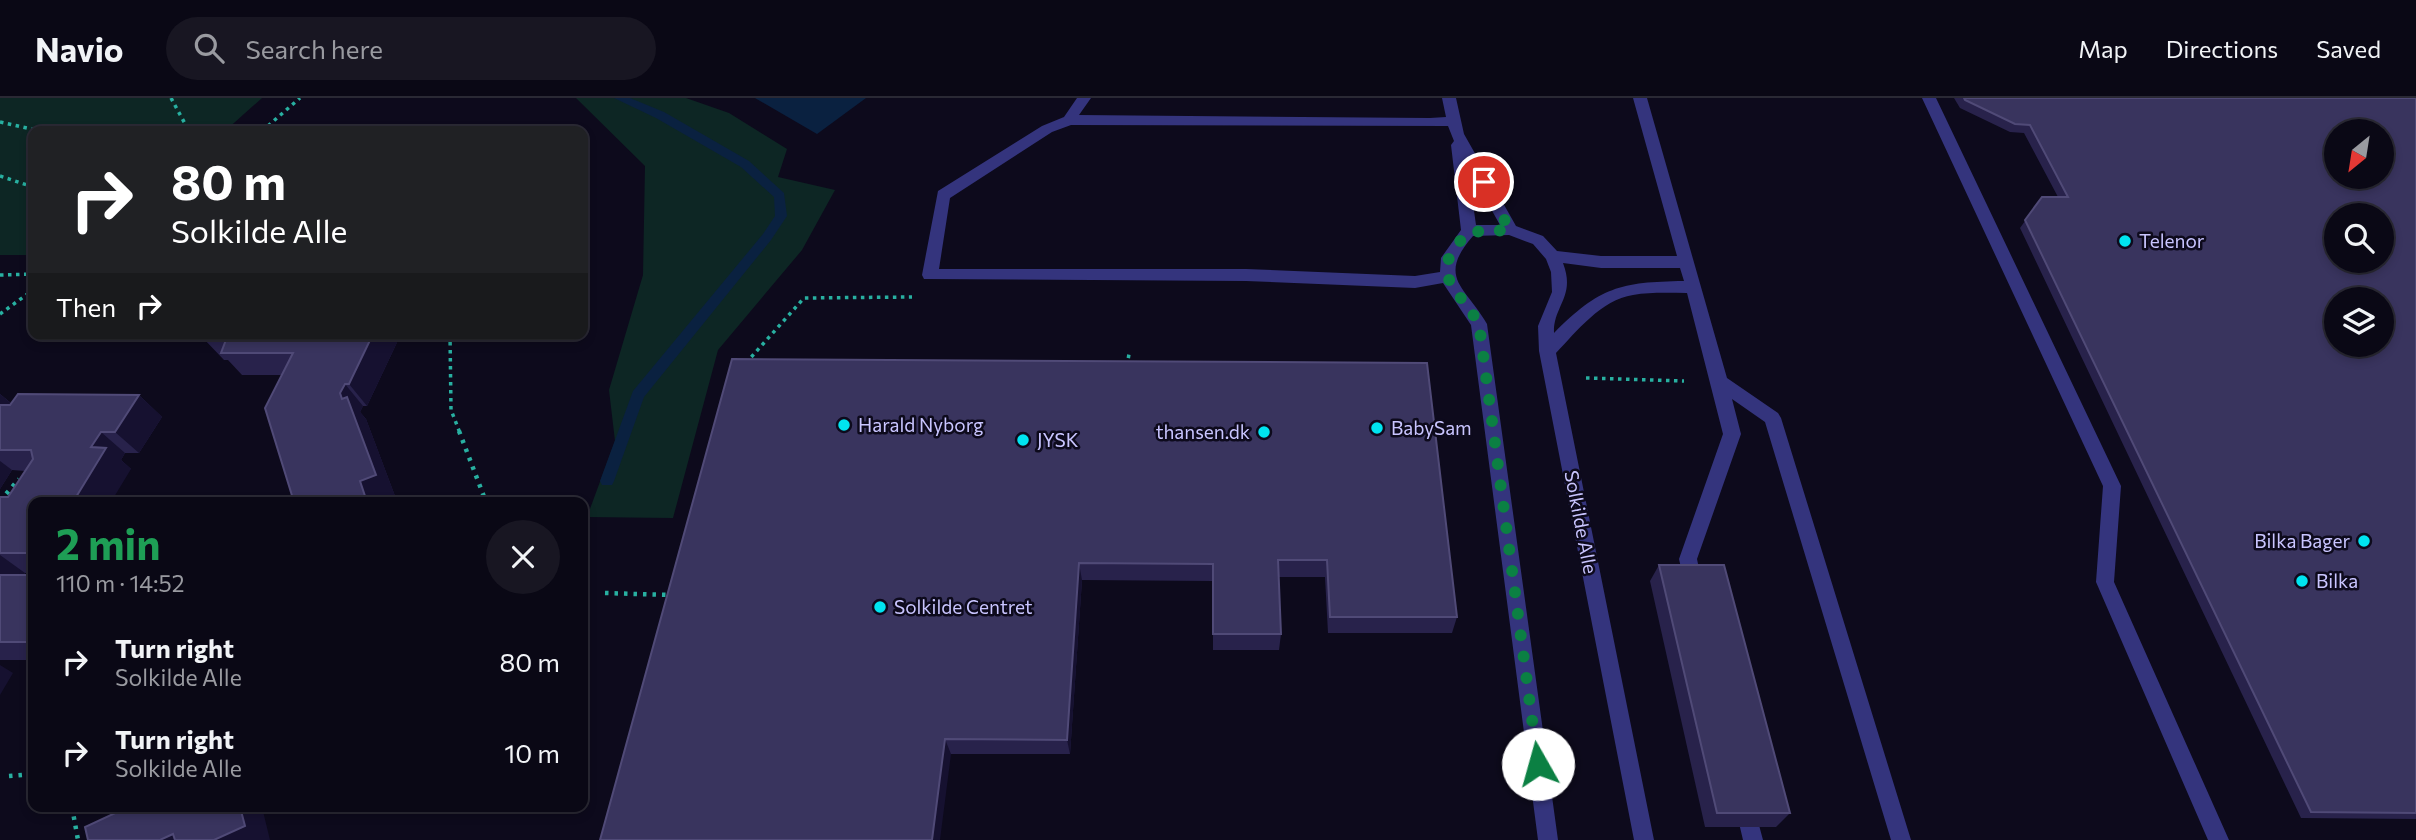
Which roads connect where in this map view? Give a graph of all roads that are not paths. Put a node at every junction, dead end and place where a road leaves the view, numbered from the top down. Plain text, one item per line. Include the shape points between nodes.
1 (1084, 98) edge
2 (1450, 98) edge
3 (1640, 98) edge
4 (1929, 98) edge
5 (1069, 121) junction
6 (1455, 127) junction
7 (1510, 230) junction
8 (1469, 232) junction
9 (1553, 256) junction
10 (1685, 262) junction
11 (1446, 277) junction
12 (1692, 288) junction
13 (1548, 351) junction
14 (1720, 382) junction
15 (1700, 612) edge
16 (1741, 786) edge
17 (1548, 840) edge
18 (1644, 840) edge
19 (1753, 840) edge
20 (1901, 840) edge
21 (2219, 840) edge

1 - 5 street
2 - 6 street
3 - 10 street
4 - 21 street via 2112,486 2105,582
5 - 6 street via 1430,123
5 - 11 street via 1047,129 943,195 930,275 1246,275 1415,282
6 - 7 street
6 - 8 street
7 - 8 street
7 - 9 street via 1538,240
8 - 11 street via 1448,258
9 - 10 street via 1601,262
9 - 13 street, Solkilde Alle via 1559,292 1546,327
10 - 12 street
11 - 17 street via 1479,324
12 - 13 street via 1630,290 1603,301 1580,317
12 - 14 street
13 - 18 street, Solkilde Alle
14 - 15 street via 1732,433 1688,559
14 - 20 street via 1772,418
16 - 19 street

